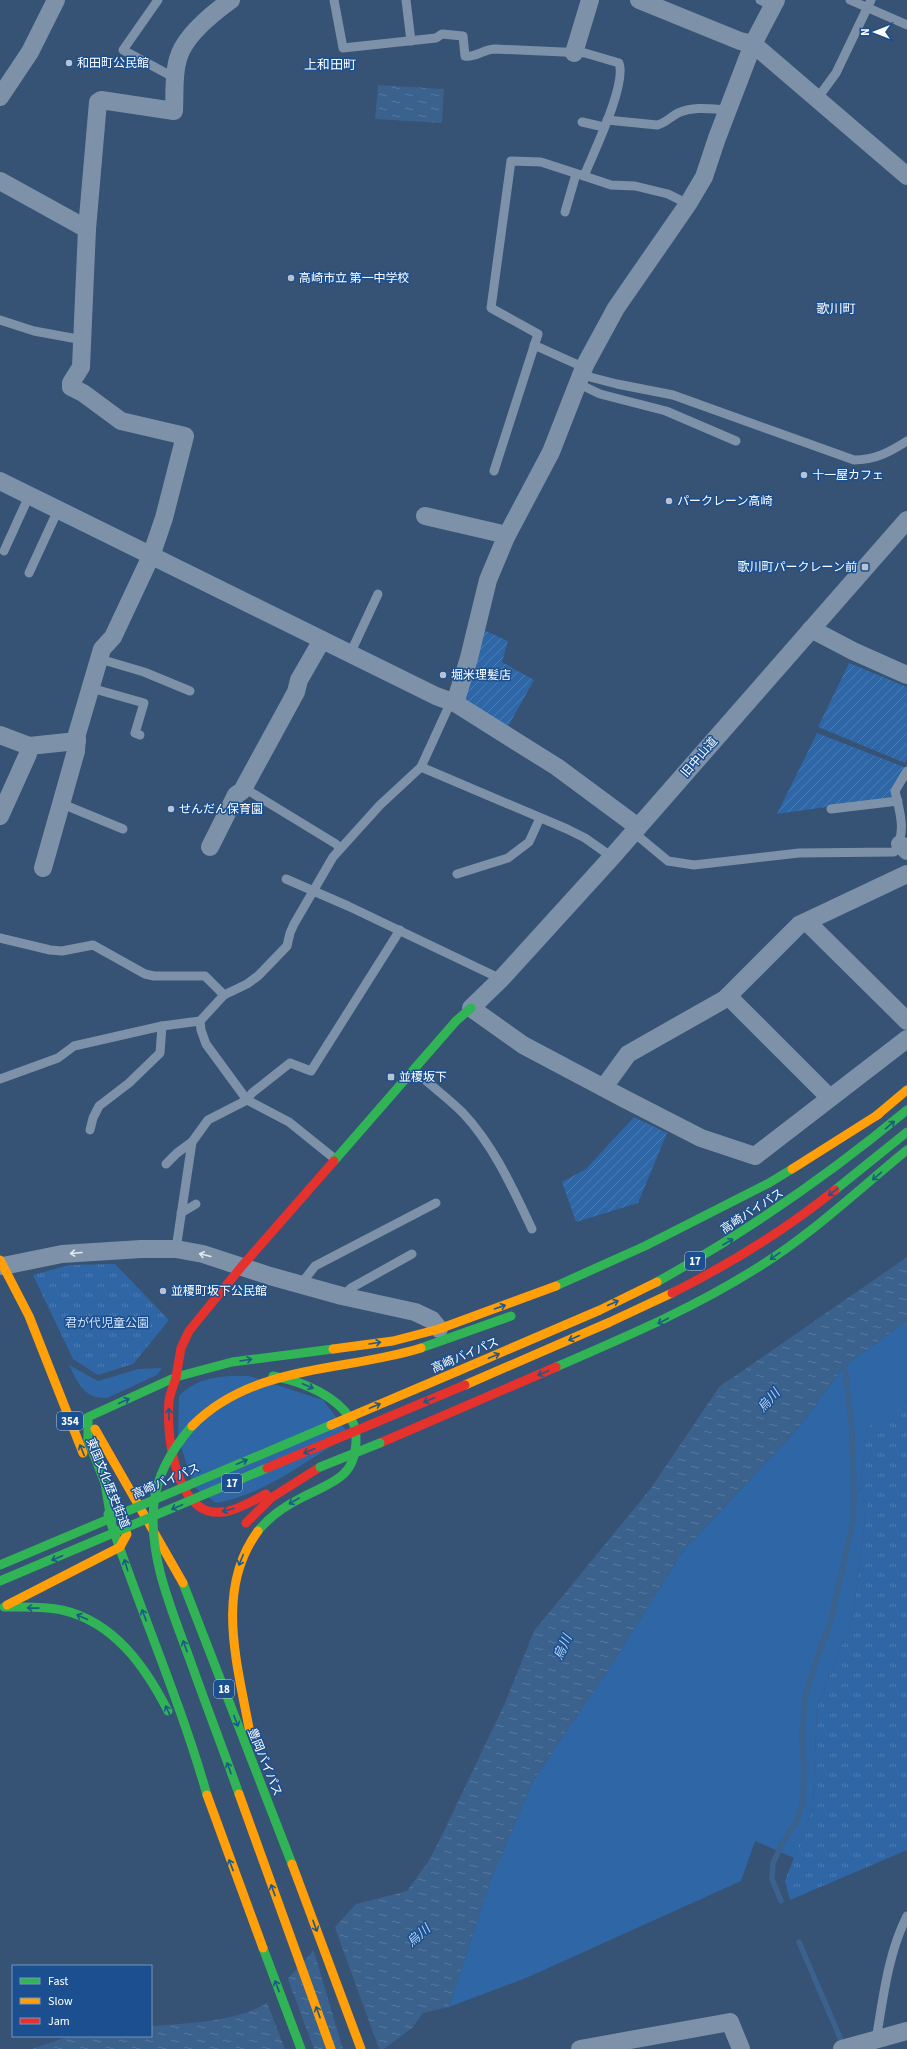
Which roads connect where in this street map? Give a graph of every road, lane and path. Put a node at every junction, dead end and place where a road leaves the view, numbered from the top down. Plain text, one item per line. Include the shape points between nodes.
1 (56, 0) edge
2 (158, 0) edge
3 (231, 0) edge
4 (334, 0) edge
5 (406, 0) edge
6 (590, 0) edge
7 (850, 0) edge
8 (645, 1) edge
9 (769, 2) edge
10 (869, 4) edge
11 (907, 25) edge
12 (411, 41) junction
13 (753, 44) junction
14 (574, 53) junction
15 (175, 78) junction
16 (0, 97) edge
17 (816, 99) junction
18 (728, 110) junction
19 (582, 122) dead end
20 (606, 123) junction
21 (580, 175) junction
22 (907, 176) edge
23 (0, 181) edge
24 (688, 204) junction
25 (565, 212) dead end
26 (87, 229) junction
27 (0, 320) edge
28 (83, 340) junction
29 (534, 345) junction
30 (582, 376) junction
31 (736, 441) dead end
32 (907, 441) edge
33 (494, 471) dead end
34 (0, 481) edge
35 (30, 496) junction
36 (58, 510) junction
37 (425, 516) dead end
38 (907, 520) edge
39 (507, 535) junction
40 (4, 552) dead end
41 (151, 556) junction
42 (29, 573) dead end
43 (378, 594) dead end
44 (811, 629) junction
45 (322, 640) junction
46 (350, 654) junction
47 (100, 659) junction
48 (907, 675) edge
49 (91, 688) junction
50 (190, 691) dead end
51 (455, 703) junction
52 (140, 735) dead end
53 (0, 736) edge
54 (77, 741) junction
55 (29, 746) junction
56 (421, 767) junction
57 (907, 771) edge
58 (244, 788) junction
59 (898, 801) junction
60 (60, 803) junction
61 (831, 809) dead end
62 (0, 816) edge
63 (540, 818) junction
64 (123, 829) dead end
65 (636, 829) junction
66 (210, 846) dead end
67 (903, 847) edge
68 (340, 849) junction
69 (612, 857) junction
70 (43, 868) dead end
71 (457, 874) dead end
72 (906, 877) edge
73 (286, 879) dead end
74 (312, 891) junction
75 (807, 922) junction
76 (400, 930) junction
77 (0, 938) edge
78 (495, 985) junction
79 (224, 995) junction
80 (728, 996) junction
81 (471, 1008) junction
82 (200, 1021) junction
83 (907, 1021) edge
84 (162, 1026) junction
85 (907, 1039) edge
86 (414, 1070) junction
87 (0, 1079) edge
88 (604, 1087) junction
89 (907, 1090) edge
90 (830, 1098) junction
91 (247, 1100) junction
92 (907, 1110) edge
93 (879, 1114) junction
94 (90, 1130) dead end
95 (907, 1132) edge
96 (192, 1142) junction
97 (907, 1150) edge
98 (336, 1160) junction
99 (166, 1164) dead end
100 (800, 1175) dead end
101 (436, 1203) dead end
102 (196, 1204) dead end
103 (181, 1212) junction
104 (532, 1229) dead end
105 (176, 1249) junction
106 (412, 1254) dead end
107 (1, 1265) edge
108 (242, 1266) junction
109 (301, 1284) junction
110 (342, 1296) junction
111 (514, 1315) dead end
112 (29, 1316) junction
113 (439, 1328) junction
114 (60, 1370) dead end
115 (201, 1370) junction
116 (237, 1371) dead end
117 (264, 1374) dead end
118 (176, 1377) junction
119 (86, 1414) junction
120 (290, 1484) junction
121 (132, 1492) junction
122 (112, 1526) junction
123 (242, 1528) dead end
124 (120, 1547) junction
125 (0, 1565) edge
126 (0, 1581) edge
127 (2, 1608) edge
128 (228, 1669) dead end
129 (250, 1735) junction
130 (272, 1810) junction
131 (211, 1811) junction
132 (907, 1916) edge
133 (904, 1928) edge
134 (907, 2031) edge
135 (859, 2045) edge
136 (301, 2049) edge
137 (331, 2049) edge
138 (361, 2049) edge
139 (580, 2049) edge
140 (741, 2049) edge

1 - 16 street via 30,52
2 - 15 lane via 123,50
3 - 15 street via 203,22 186,42 178,58
4 - 12 lane via 344,48
5 - 12 lane
6 - 14 street
7 - 10 lane
8 - 13 street via 740,41
9 - 13 street
10 - 11 lane
10 - 17 lane via 836,73
12 - 14 lane via 436,38 442,34 463,36 465,56 487,49
13 - 17 street
13 - 18 street
14 - 20 lane via 597,55 619,63 621,77
15 - 26 street via 174,111 101,100 98,102
17 - 22 street
18 - 20 lane via 682,111 663,124 657,125
18 - 24 street via 704,177
19 - 20 lane
20 - 21 lane
21 - 24 lane via 611,185 635,186 668,194
21 - 25 lane
21 - 29 lane via 541,162 510,162 491,308 538,334
23 - 26 street
24 - 30 street via 616,308
26 - 28 street
27 - 28 lane via 34,331
28 - 41 street via 81,367 71,387 121,421 185,436 164,518
29 - 30 lane
29 - 33 lane
30 - 31 lane via 600,394 666,411
30 - 32 lane via 673,395 854,460 873,459
30 - 39 street via 551,452
34 - 35 street
35 - 36 street
35 - 40 lane
36 - 41 street
36 - 42 lane
37 - 39 street
38 - 44 street, 旧中山道
39 - 51 street via 466,643
41 - 45 street
41 - 47 street via 113,636 102,650
43 - 46 lane
44 - 48 street
44 - 65 street, 旧中山道
45 - 46 street
45 - 58 street
46 - 51 street
47 - 49 street
47 - 50 lane via 144,672
49 - 52 lane via 144,703 135,733
49 - 54 street
51 - 56 lane via 448,708
51 - 65 street via 557,767
53 - 55 street
54 - 55 street
54 - 60 street
55 - 62 street via 28,754
56 - 63 lane
56 - 68 lane via 380,805
57 - 59 lane via 895,791
58 - 66 street via 236,796
58 - 68 lane via 336,844
59 - 61 lane
59 - 67 lane
60 - 64 lane
60 - 70 street
63 - 69 lane via 585,838
63 - 71 lane via 529,842 508,858
65 - 67 lane via 668,861 694,865 799,853 886,853
65 - 69 street, 旧中山道
68 - 74 lane
69 - 78 street, 旧中山道
72 - 75 street
73 - 74 lane
74 - 76 lane
74 - 79 lane via 290,933 287,946 258,976
75 - 80 street via 799,925
75 - 83 street
76 - 78 lane
76 - 91 lane via 312,1071 290,1063 252,1093
77 - 79 lane via 62,951 93,945 145,974 205,976
78 - 81 street, 旧中山道
79 - 82 lane
80 - 88 street via 628,1054
80 - 90 street
81 - 86 main road
81 - 88 street via 523,1045
82 - 84 lane
82 - 91 lane via 206,1044
84 - 87 lane via 74,1046 58,1058
84 - 94 lane via 160,1053 129,1083 99,1106
85 - 90 street
86 - 98 main road
86 - 104 lane via 471,1124 504,1173
88 - 90 street via 701,1138 755,1156
89 - 93 main road
91 - 96 lane via 208,1120
91 - 98 lane via 289,1122
125 -> 92 main road, 高崎バイパス / 17, bridge via 458,1371 634,1293 747,1230 865,1147
93 - 100 main road
113 -> 93 main road via 557,1286 645,1246 769,1183
95 -> 126 main road, 17, bridge via 829,1195 750,1250 702,1278 621,1317 465,1385
96 - 99 lane
96 - 103 lane
97 -> 120 main road, bridge via 804,1235 758,1268 708,1297 655,1324 320,1467
98 - 108 main road
101 - 109 lane via 315,1266
102 - 103 lane
103 - 105 lane
105 -> 107 street via 62,1254
108 -> 105 street
106 - 110 lane via 351,1288
107 - 112 main road, 東国文化歴史街道 / 354
108 - 109 street
108 - 118 main road via 189,1331 181,1348
109 - 110 street
110 - 113 street via 415,1312 432,1320
137 -> 111 main road, bridge via 168,1599 156,1560 156,1490 168,1461 188,1430 214,1406 242,1390 283,1376 404,1353 456,1338
112 - 114 main road, 東国文化歴史街道 / 354
122 -> 112 main road, 東国文化歴史街道 / 354
115 -> 113 main road via 258,1358 393,1340
115 - 116 main road
115 - 118 main road
117 -> 129 main road via 305,1384 338,1404 356,1428 356,1450 346,1472 333,1482 293,1501 260,1526 239,1565 233,1597 235,1646
119 -> 118 main road
120 -> 118 main road via 227,1511 208,1511 196,1504 180,1480 171,1438 169,1399
119 - 121 main road, 東国文化歴史街道 / 354
119 - 122 main road via 88,1440 105,1483
120 - 123 main road via 268,1500
121 - 124 main road via 129,1528
121 -> 130 main road, 豊岡バイパス / 18 via 176,1567
122 - 124 main road, 東国文化歴史街道 / 354
124 - 127 main road
131 -> 124 main road via 194,1749 131,1583
131 -> 127 main road via 175,1725 149,1675 131,1652 98,1626 62,1610
128 - 129 main road
129 - 130 main road
130 -> 138 main road, 豊岡バイパス / 18
136 -> 131 main road
132 - 133 lane
133 - 135 lane via 887,1978
134 - 135 street
139 - 140 street via 730,2022

